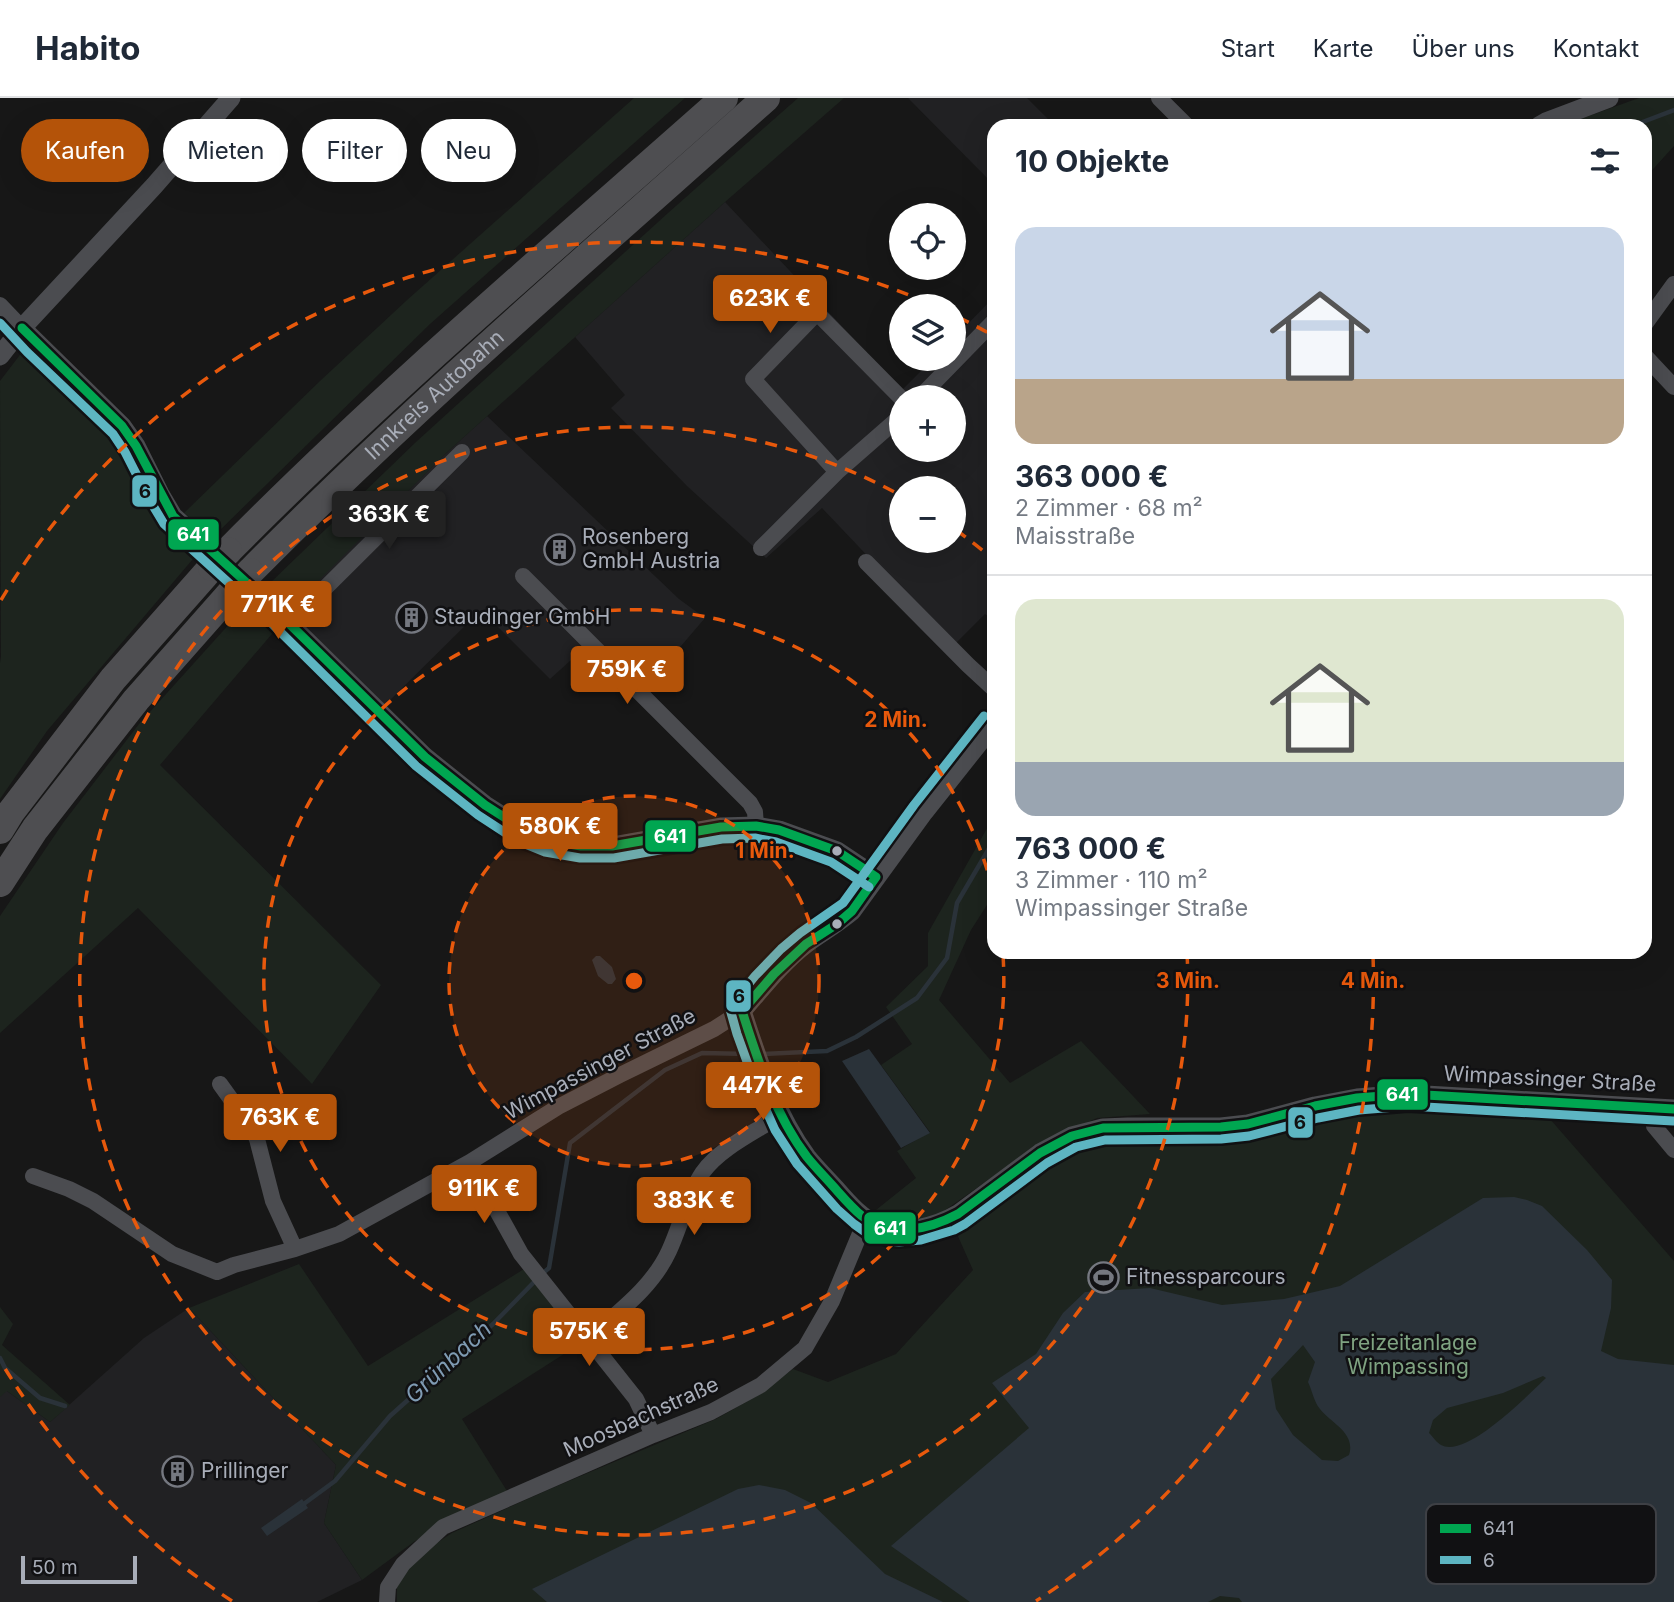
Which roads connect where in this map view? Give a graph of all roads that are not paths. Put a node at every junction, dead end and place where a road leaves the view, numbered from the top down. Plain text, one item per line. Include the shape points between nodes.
1 (231, 98) edge
2 (724, 98) edge
3 (766, 98) edge
4 (1158, 98) edge
5 (1609, 98) edge
6 (1179, 119) edge
7 (1554, 119) edge
8 (1674, 284) edge
9 (0, 305) edge
10 (1652, 314) edge
11 (22, 328) junction
12 (987, 328) edge
13 (0, 356) edge
14 (1652, 363) edge
15 (932, 385) edge
16 (889, 386) edge
17 (1674, 387) edge
18 (889, 426) edge
19 (462, 452) dead end
20 (837, 471) junction
21 (761, 548) dead end
22 (215, 554) junction
23 (866, 562) dead end
24 (523, 576) dead end
25 (248, 585) junction
26 (289, 624) junction
27 (987, 682) edge
28 (987, 733) edge
29 (756, 826) junction
30 (0, 830) edge
31 (876, 877) junction
32 (0, 883) edge
33 (742, 1011) junction
34 (220, 1084) dead end
35 (1664, 1109) edge
36 (782, 1115) junction
37 (1674, 1150) edge
38 (470, 1162) junction
39 (33, 1176) dead end
40 (866, 1219) junction
41 (295, 1249) junction
42 (589, 1338) junction
43 (653, 1435) junction
44 (387, 1602) edge

1 - 11 street
2 - 22 highway, Innkreis Autobahn
3 - 25 highway, Innkreis Autobahn via 321,500
4 - 6 street
5 - 7 street
8 - 10 street
9 - 11 street
11 - 13 street
11 - 22 street via 122,426 173,516
12 - 15 street
14 - 17 street
16 - 20 street via 817,313 753,379
18 - 20 street
19 - 26 street
20 - 21 street
22 - 30 highway, Innkreis Autobahn via 113,679
23 - 27 street
24 - 29 street via 750,803
25 - 26 street
25 - 32 highway, Innkreis Autobahn via 136,700 35,829
26 - 29 street via 425,757 524,830 550,841 612,846 721,827
28 - 31 street
29 - 31 street via 837,851
31 - 33 street via 852,911 806,944
33 - 36 street, Wimpassinger Straße
33 - 38 street, Wimpassinger Straße via 558,1107
34 - 41 street via 257,1139 273,1201
35 - 37 street via 1654,1126
35 - 40 street, Wimpassinger Straße via 1408,1094 1357,1098 1222,1127 1103,1128 1072,1136 1040,1153 945,1222 904,1229
36 - 40 street, Wimpassinger Straße via 807,1156
36 - 42 street via 722,1153 705,1171 656,1273
38 - 41 street, Wimpassinger Straße via 339,1234
38 - 42 street via 521,1254
39 - 41 street, Wimpassinger Straße via 93,1201 172,1254 217,1272
40 - 43 street, Moosbachstraße via 832,1301 805,1348 761,1385
42 - 43 street via 636,1399
43 - 44 street, Moosbachstraße via 443,1527 403,1564 388,1587

